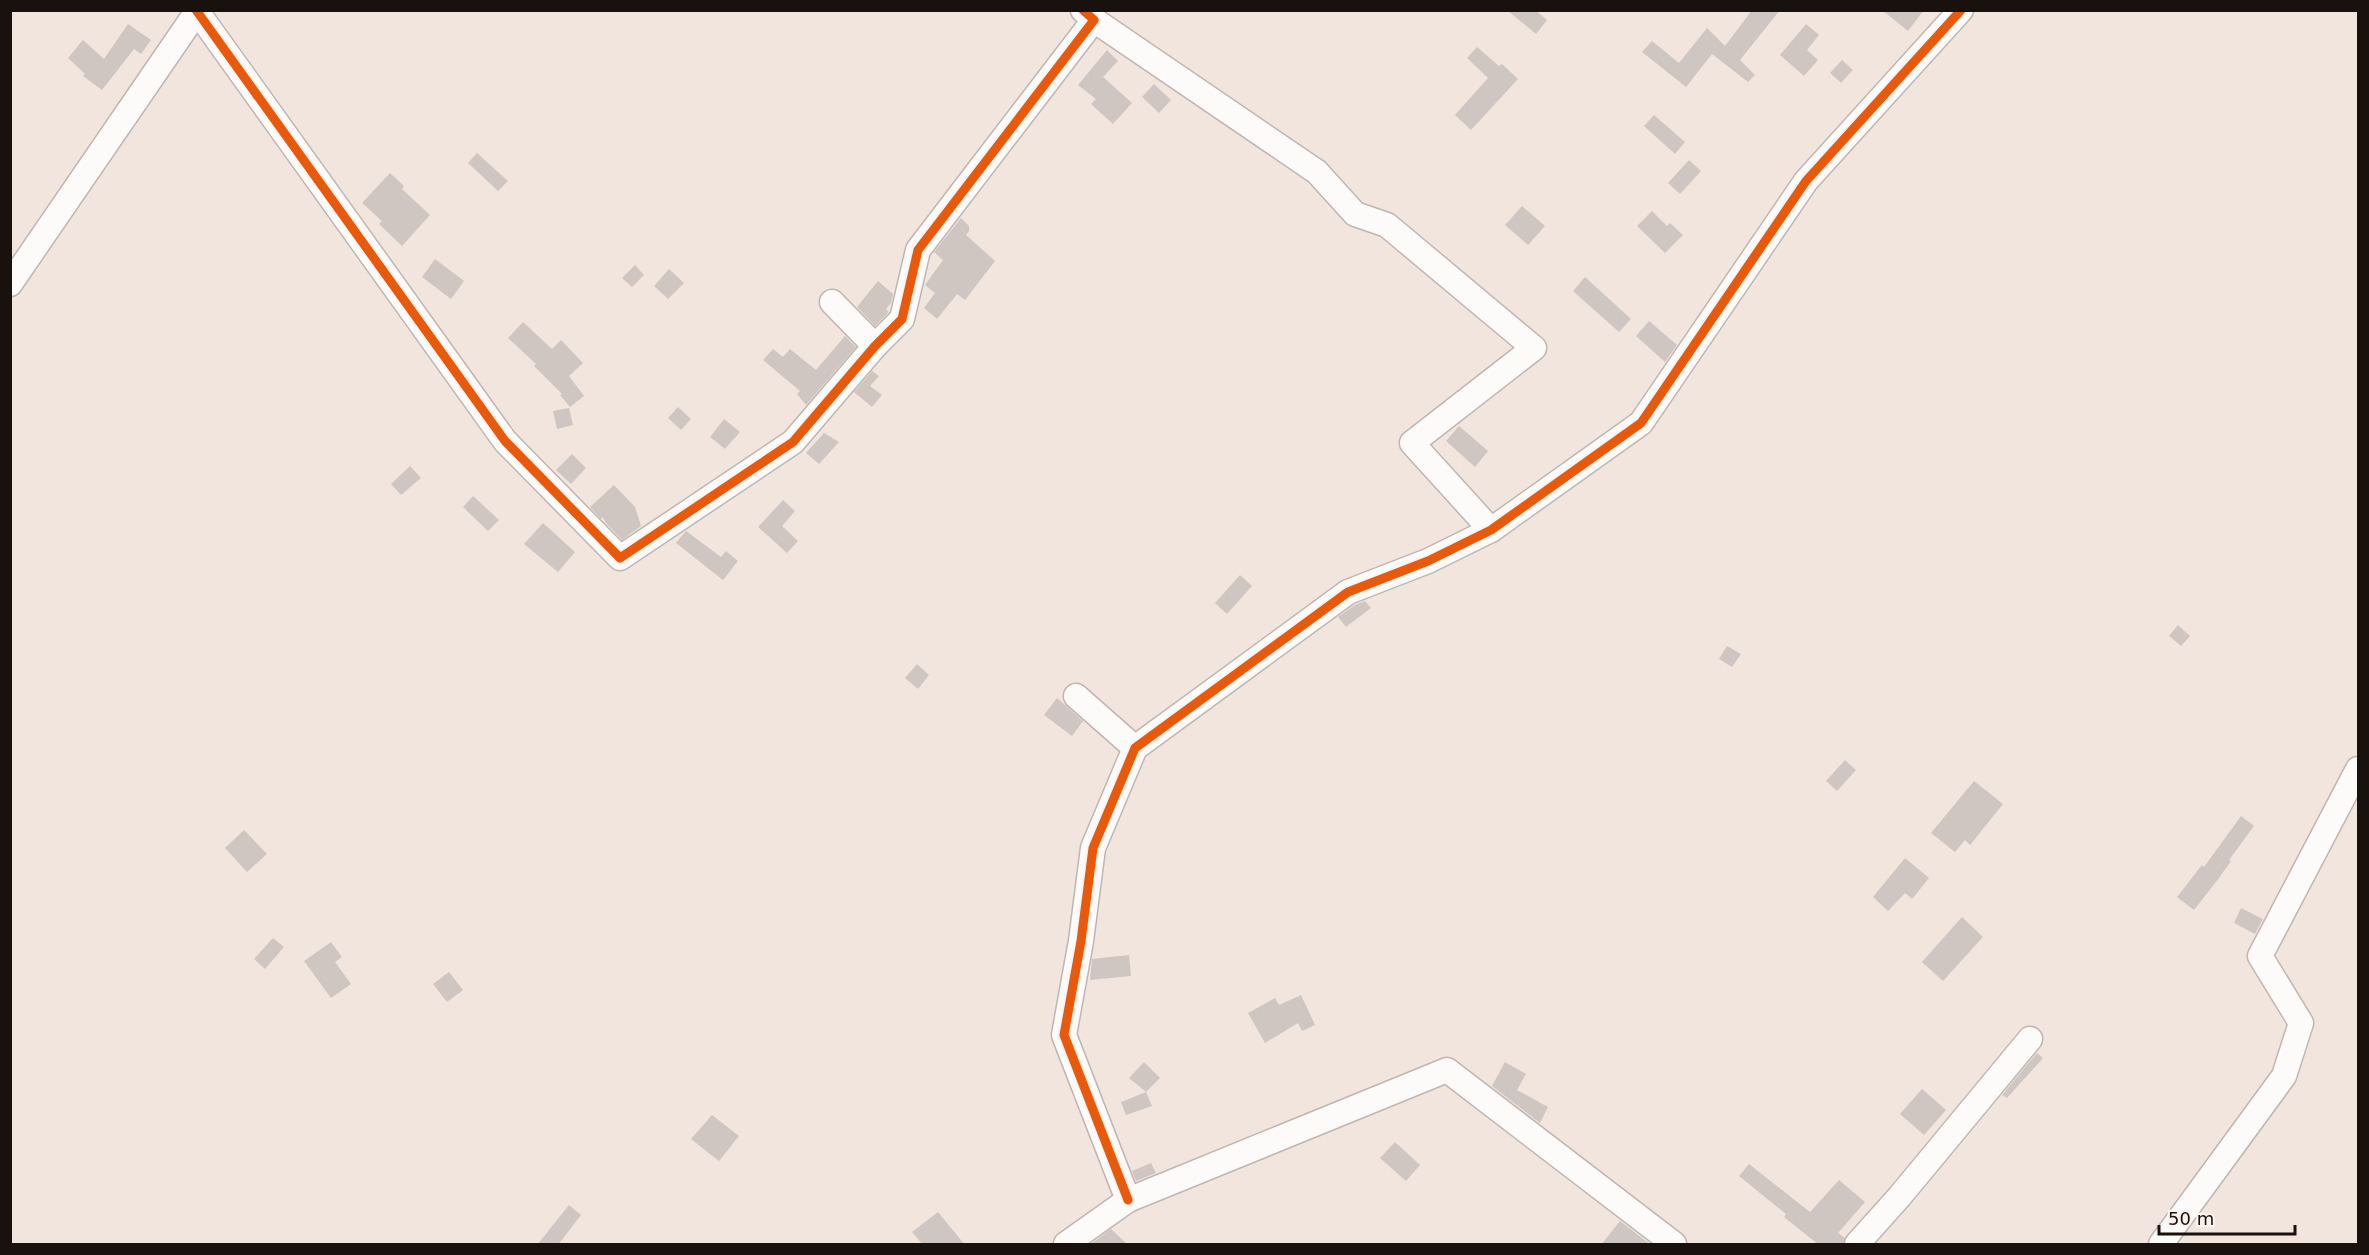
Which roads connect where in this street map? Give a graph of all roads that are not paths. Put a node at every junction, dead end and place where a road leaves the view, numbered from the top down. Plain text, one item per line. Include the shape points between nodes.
1 (1961, 10) edge
2 (197, 11) edge
3 (1089, 15) edge
4 (10, 284) edge
5 (832, 302) dead end
6 (875, 346) junction
7 (1491, 530) junction
8 (1076, 696) dead end
9 (1136, 748) junction
10 (2358, 769) edge
11 (2031, 1039) dead end
12 (1128, 1200) junction
13 (1066, 1245) edge
14 (1674, 1245) edge
15 (1857, 1245) edge
16 (2161, 1245) edge

1 - 7 street via 1806,181 1641,423
2 - 4 street
2 - 6 street via 505,441 620,558 793,442
3 - 6 street via 918,250 902,319
3 - 7 street via 1317,172 1355,214 1387,225 1534,348 1412,443
5 - 6 street
7 - 9 street via 1428,561 1348,592
8 - 9 street
9 - 12 street via 1094,848 1064,1035
10 - 16 street via 2260,956 2301,1023 2284,1076
11 - 15 street
12 - 13 street
12 - 14 street via 1447,1070

